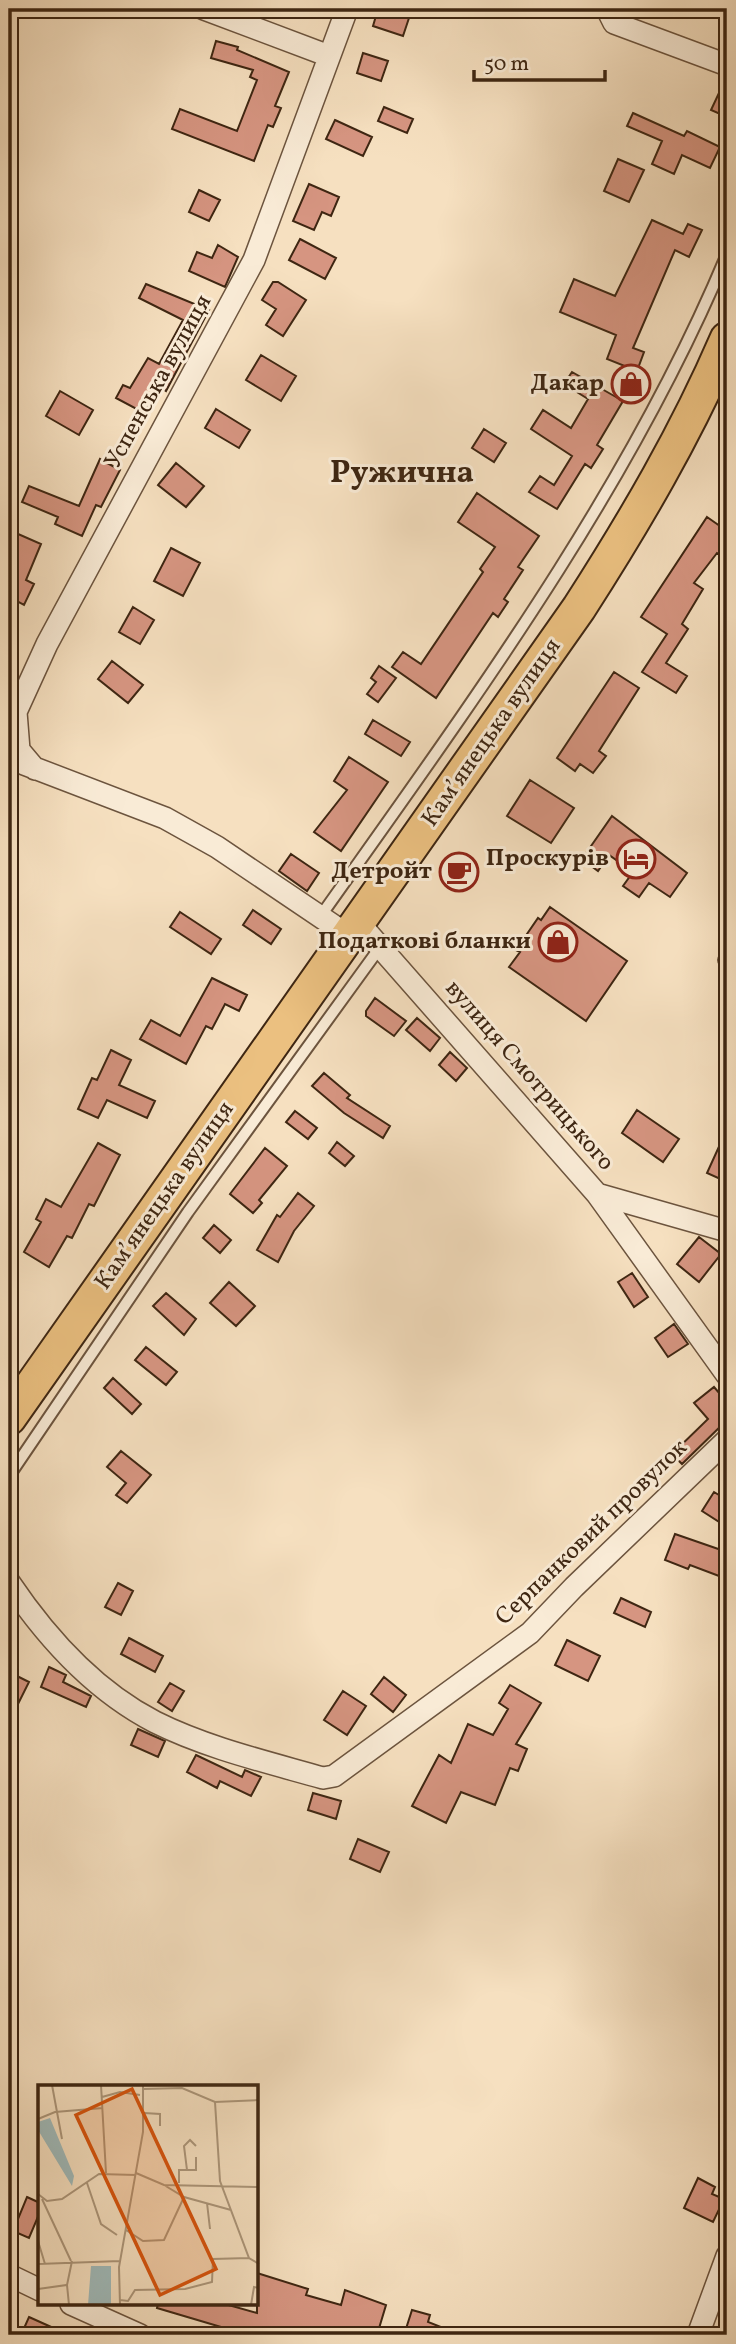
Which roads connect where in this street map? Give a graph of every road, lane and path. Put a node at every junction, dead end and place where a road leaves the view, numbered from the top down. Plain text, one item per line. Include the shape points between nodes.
1 (204, 9) edge
2 (346, 9) edge
3 (607, 9) edge
4 (329, 56) junction
5 (727, 65) edge
6 (727, 254) edge
7 (727, 339) edge
8 (12, 717) edge
9 (9, 758) edge
10 (35, 769) junction
11 (320, 916) junction
12 (363, 935) junction
13 (597, 1194) junction
14 (727, 1231) edge
15 (727, 1375) edge
16 (9, 1418) edge
17 (727, 1440) edge
18 (9, 1476) edge
19 (9, 1582) edge
20 (727, 2256) edge
21 (9, 2275) edge
22 (38, 2289) edge
23 (75, 2306) edge
24 (140, 2335) edge
25 (698, 2335) edge

1 - 4 street
2 - 4 street, Успенська вулиця
3 - 5 street via 614,23
4 - 8 street, Успенська вулиця via 254,260
6 - 11 lane via 644,425 556,572 453,730
7 - 12 main road, Камʼянецька вулиця via 694,415 639,514
8 - 10 street, Успенська вулиця via 19,750
9 - 10 street, вулиця Смотрицького
10 - 11 street, вулиця Смотрицького via 165,818
11 - 12 street, вулиця Смотрицького
12 - 13 street, вулиця Смотрицького
12 - 16 main road, Камʼянецька вулиця
12 - 18 lane via 188,1212
13 - 14 street, вулиця Смотрицького
13 - 15 street
17 - 19 street, Серпанковий провулок via 530,1633 334,1776 323,1778 218,1747 154,1721 91,1680
20 - 25 street
21 - 22 street
23 - 24 street

